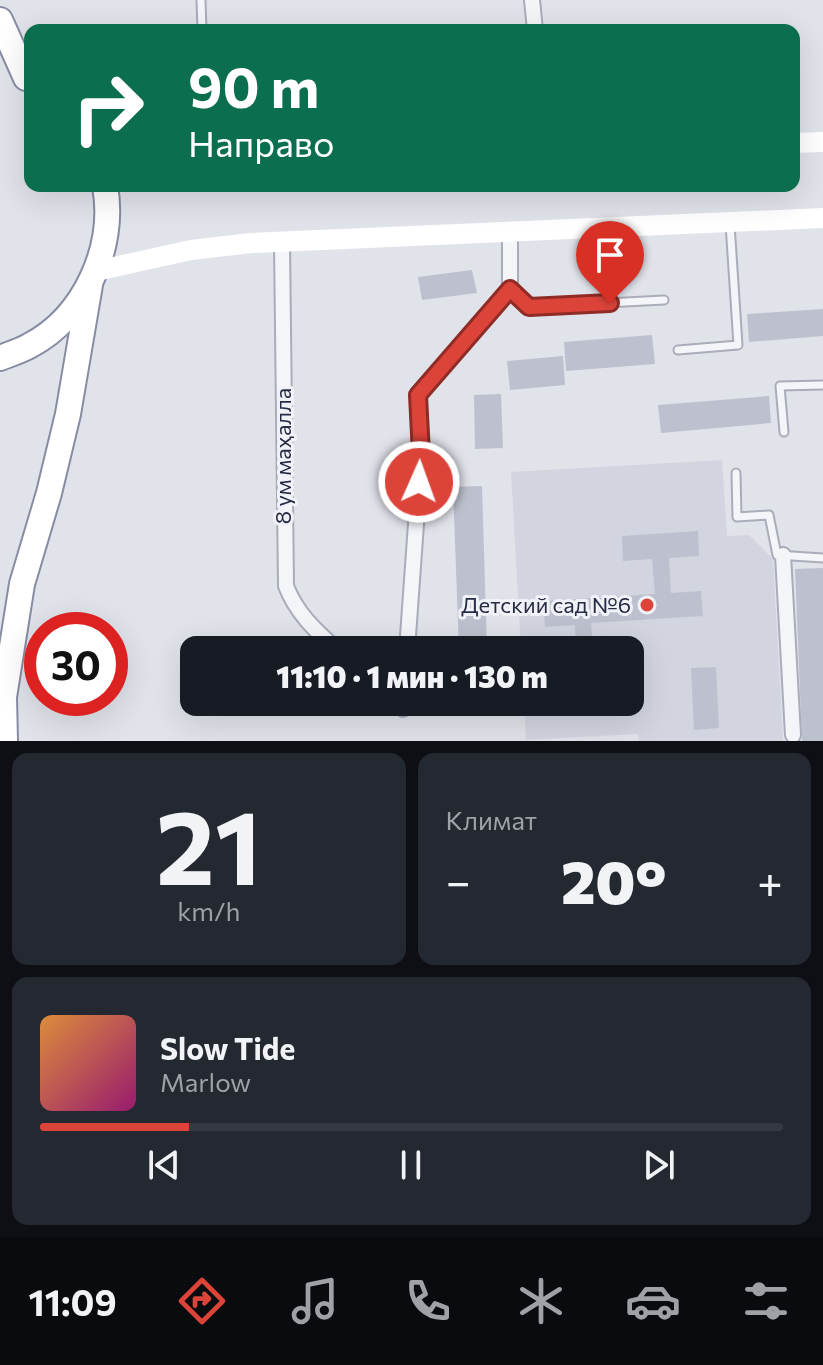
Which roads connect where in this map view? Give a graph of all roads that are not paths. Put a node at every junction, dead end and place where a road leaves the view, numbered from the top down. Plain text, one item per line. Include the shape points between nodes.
1 (201, 0) edge
2 (532, 0) edge
3 (0, 20) edge
4 (202, 24) edge
5 (534, 24) edge
6 (0, 67) edge
7 (24, 71) edge
8 (24, 77) edge
9 (823, 142) edge
10 (800, 143) edge
11 (105, 192) edge
12 (823, 218) edge
13 (730, 222) junction
14 (510, 231) junction
15 (282, 242) junction
16 (93, 278) junction
17 (510, 289) junction
18 (664, 300) dead end
19 (678, 350) dead end
20 (0, 358) edge
21 (823, 385) edge
22 (784, 432) dead end
23 (736, 473) dead end
24 (783, 555) junction
25 (823, 558) edge
26 (321, 636) edge
27 (408, 636) edge
28 (793, 735) dead end
29 (5, 741) edge

1 - 4 lane
2 - 5 street
3 - 7 highway
6 - 8 highway
9 - 10 street
11 - 16 highway via 107,221
12 - 13 street
13 - 14 street
13 - 19 lane via 738,345
14 - 15 street
14 - 17 street
15 - 16 street via 191,250
15 - 26 street, 8 ум маҳалла via 286,586 305,622
16 - 20 highway via 65,319 31,345
16 - 29 highway via 68,414 22,584 4,697
17 - 18 lane via 529,307
17 - 27 street via 418,395 421,454
21 - 22 lane via 780,386
23 - 24 lane via 737,517 769,515 777,555
24 - 25 lane
24 - 28 street

